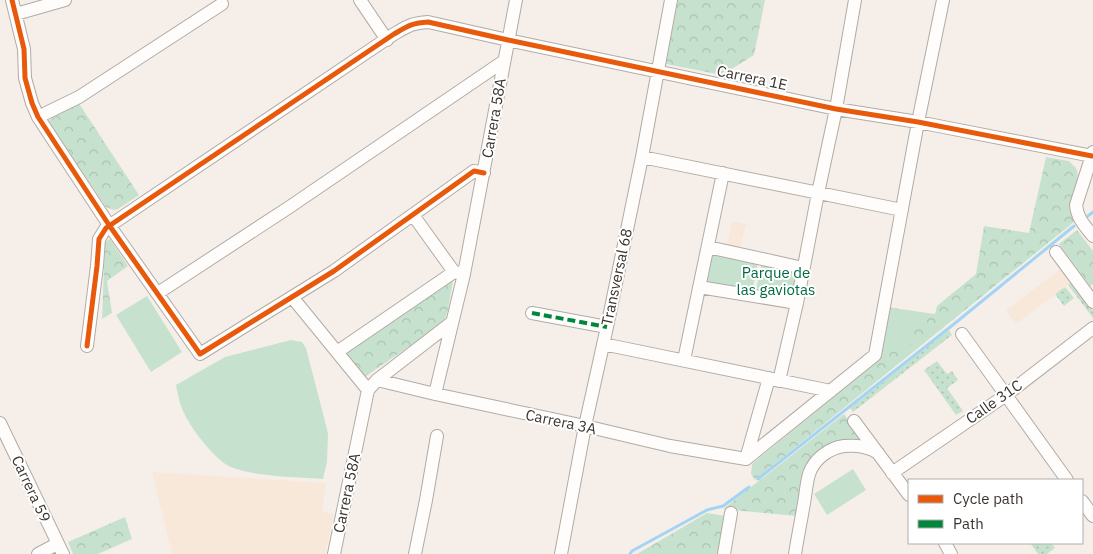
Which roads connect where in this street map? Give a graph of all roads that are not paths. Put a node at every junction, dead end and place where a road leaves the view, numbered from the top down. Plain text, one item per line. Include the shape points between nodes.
1 (12, 0) edge
2 (65, 0) edge
3 (360, 0) edge
4 (516, 0) edge
5 (671, 0) edge
6 (855, 0) edge
7 (943, 0) edge
8 (222, 4) dead end
9 (16, 14) junction
10 (387, 40) junction
11 (508, 40) junction
12 (504, 61) junction
13 (658, 72) junction
14 (836, 109) junction
15 (38, 117) junction
16 (918, 122) junction
17 (1092, 154) edge
18 (642, 157) junction
19 (484, 173) junction
20 (723, 173) junction
21 (818, 193) junction
22 (902, 210) junction
23 (413, 215) junction
24 (109, 225) junction
25 (1093, 236) edge
26 (708, 247) junction
27 (1056, 252) dead end
28 (804, 268) junction
29 (459, 273) junction
30 (699, 287) junction
31 (158, 293) junction
32 (1091, 296) edge
33 (292, 297) junction
34 (797, 303) junction
35 (532, 313) dead end
36 (451, 323) junction
37 (607, 327) junction
38 (1093, 328) edge
39 (962, 334) dead end
40 (603, 344) junction
41 (87, 346) dead end
42 (336, 352) junction
43 (684, 360) junction
44 (774, 380) junction
45 (372, 385) junction
46 (831, 391) junction
47 (435, 394) junction
48 (1006, 395) junction
49 (854, 421) dead end
50 (0, 423) edge
51 (586, 426) junction
52 (437, 436) dead end
53 (878, 453) junction
54 (746, 459) junction
55 (892, 472) junction
56 (1066, 479) edge
57 (908, 495) edge
58 (1083, 502) edge
59 (731, 513) dead end
60 (1093, 516) edge
61 (60, 549) edge
62 (38, 554) edge
63 (334, 554) edge
64 (415, 554) edge
65 (561, 554) edge
66 (724, 554) edge
67 (795, 554) edge

1 - 9 street
2 - 9 street
3 - 10 street
4 - 11 street, Carrera 58A
5 - 13 street, Transversal 68
6 - 14 street
7 - 16 street
8 - 15 street via 79,97
9 - 15 street via 26,78
10 - 11 street, Carrera 1E via 408,26 428,22
10 - 24 street
11 - 12 street, Carrera 58A
11 - 13 street, Carrera 1E
12 - 19 street, Carrera 58A
12 - 31 street
13 - 14 street, Carrera 1E
13 - 18 street, Transversal 68
14 - 16 street, Carrera 1E
14 - 21 street
15 - 24 street
16 - 17 street, Carrera 1E
16 - 22 street
17 - 25 street via 1076,205 1079,219
18 - 20 street
18 - 37 street, Transversal 68
19 - 23 street via 474,171
19 - 29 street, Carrera 58A
20 - 21 street
20 - 26 street
21 - 22 street
21 - 28 street
22 - 46 street via 875,355
23 - 29 street
23 - 33 street
24 - 31 street
24 - 41 street via 99,239
26 - 28 street
26 - 30 street
27 - 32 street
28 - 34 street
29 - 36 street, Carrera 58A
29 - 42 street
30 - 34 street
30 - 43 street
31 - 33 street via 200,354
33 - 42 street
34 - 44 street
35 - 37 street
36 - 45 street
36 - 47 street, Carrera 58A
37 - 40 street, Transversal 68
38 - 48 street, Calle 31C
39 - 48 street
40 - 43 street
40 - 51 street, Transversal 68
42 - 45 street
43 - 44 street
44 - 46 street
44 - 54 street
45 - 47 street, Carrera 3A
45 - 63 street, Carrera 58A
46 - 54 street
47 - 51 street, Carrera 3A
48 - 55 street, Calle 31C
48 - 56 street
49 - 53 street
50 - 61 street, Carrera 59
51 - 54 street, Carrera 3A via 670,446
51 - 65 street, Transversal 68
52 - 64 street
53 - 55 street
53 - 67 street via 864,446 840,447 817,461 809,474
55 - 57 street
58 - 60 street
59 - 66 street
61 - 62 street

